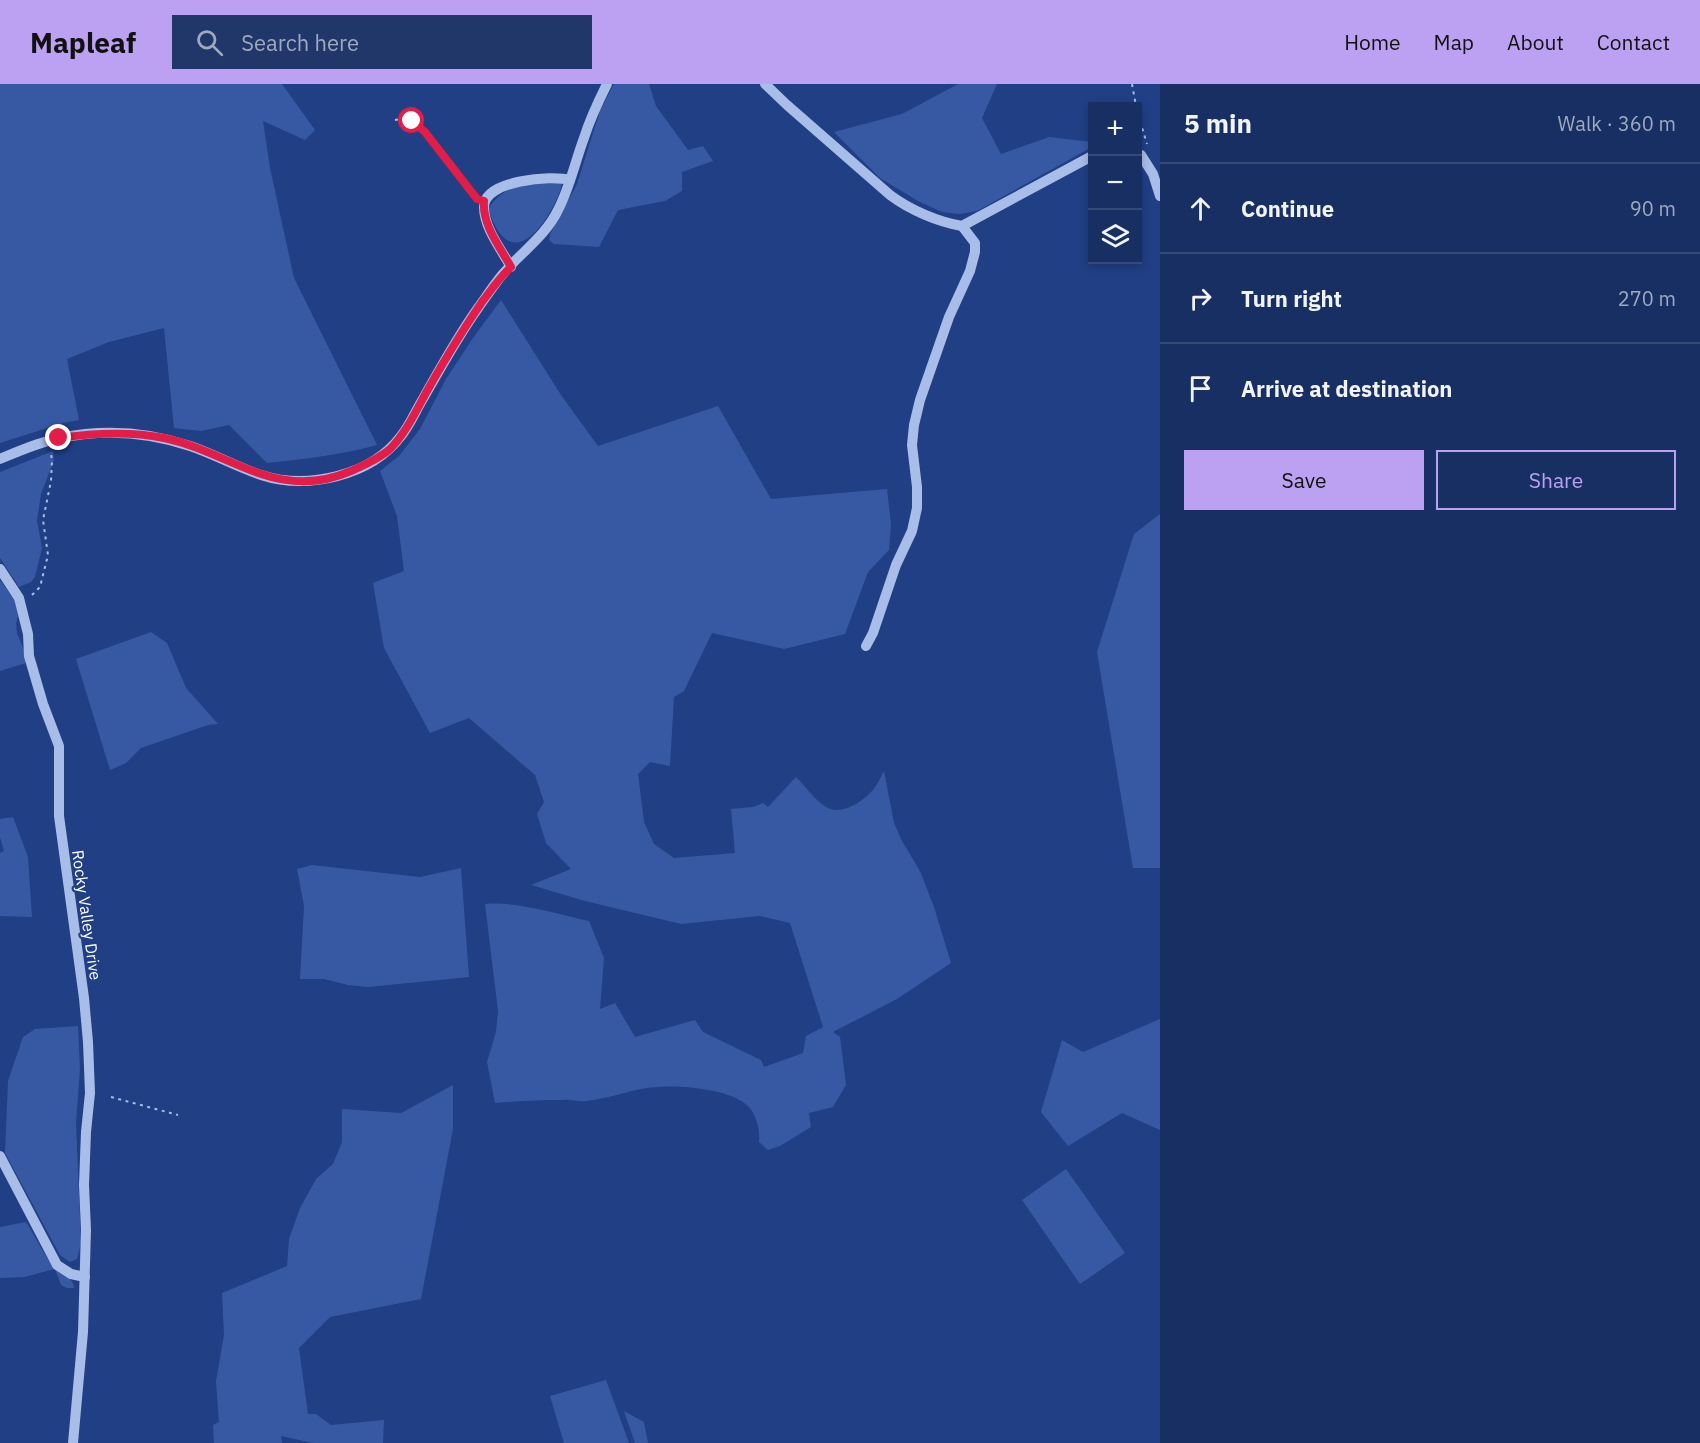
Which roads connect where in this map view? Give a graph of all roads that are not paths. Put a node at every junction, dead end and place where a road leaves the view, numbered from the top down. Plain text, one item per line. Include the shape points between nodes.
1 (607, 84) edge
2 (765, 84) edge
3 (1142, 156) edge
4 (1088, 158) edge
5 (570, 180) junction
6 (1160, 196) edge
7 (962, 226) junction
8 (511, 267) junction
9 (0, 459) edge
10 (0, 569) edge
11 (866, 646) dead end
12 (0, 1156) edge
13 (85, 1277) junction
14 (73, 1443) edge

1 - 5 street
2 - 7 street via 898,201
3 - 6 street
4 - 7 street
5 - 8 street via 557,212
5 - 8 street via 520,181 504,186 484,201 490,229
7 - 11 street via 975,243 975,252 914,425 917,508 912,531
8 - 9 street via 463,330 402,435 389,450 344,474 317,481 287,481 261,475 191,446 127,434 59,438
10 - 13 street, Rocky Valley Drive via 19,598 29,656 59,746 59,816 84,998 90,1093 84,1185
12 - 13 street via 57,1265
13 - 14 street, Rocky Valley Drive

